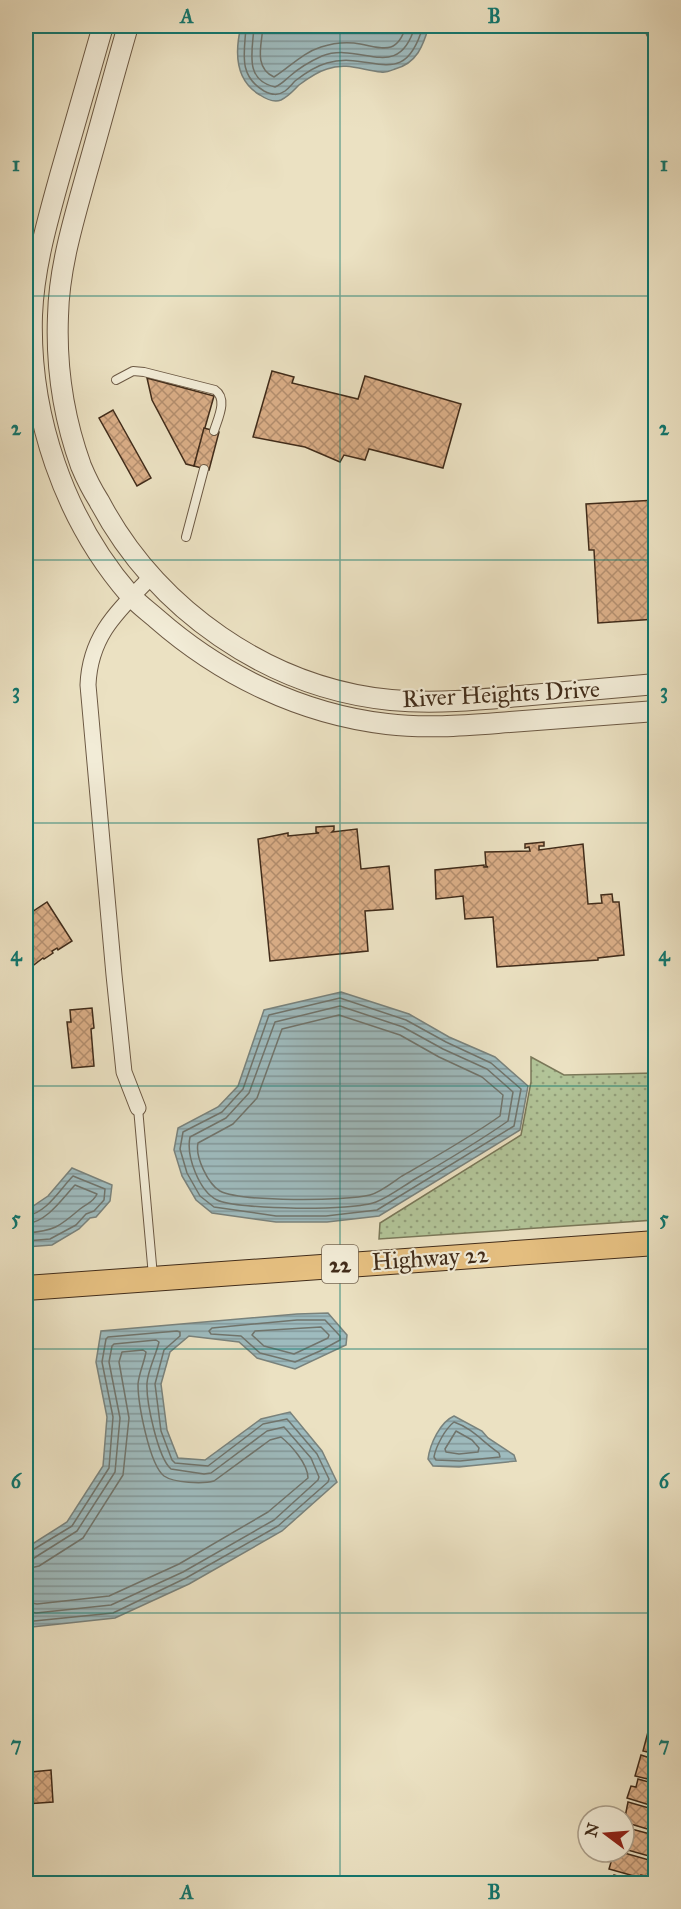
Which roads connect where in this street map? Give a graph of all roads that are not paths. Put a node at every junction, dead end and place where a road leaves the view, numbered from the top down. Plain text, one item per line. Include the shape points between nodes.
1 (103, 26) edge
2 (128, 26) edge
3 (651, 26) edge
4 (656, 36) edge
5 (58, 363) junction
6 (29, 369) edge
7 (116, 380) dead end
8 (214, 431) dead end
9 (204, 469) dead end
10 (186, 537) dead end
11 (152, 578) junction
12 (132, 597) junction
13 (656, 684) edge
14 (631, 686) junction
15 (389, 700) junction
16 (656, 711) edge
17 (635, 713) junction
18 (389, 724) junction
19 (138, 1108) joint
20 (656, 1243) edge
21 (153, 1278) junction
22 (26, 1287) edge

1 - 6 street, River Heights Drive via 40,249
2 - 5 street, River Heights Drive via 64,261
3 - 4 street
5 - 6 street
5 - 11 street, River Heights Drive via 69,426 82,467 115,529
6 - 12 street, River Heights Drive via 63,487 88,537
7 - 8 lane via 133,371 144,372 215,390 222,399
9 - 10 lane
11 - 12 street
11 - 15 street, River Heights Drive via 205,627 262,662 319,684
12 - 18 street, River Heights Drive via 196,651 245,680 323,711
12 - 19 street via 96,642 88,685 124,1072
13 - 14 street, River Heights Drive
14 - 15 street, River Heights Drive via 449,702
14 - 17 street
15 - 18 street
16 - 17 street, River Heights Drive
17 - 18 street, River Heights Drive via 445,726
19 - 21 lane
20 - 21 main road, Highway 22 / 22
21 - 22 main road, Highway 22 / 22

